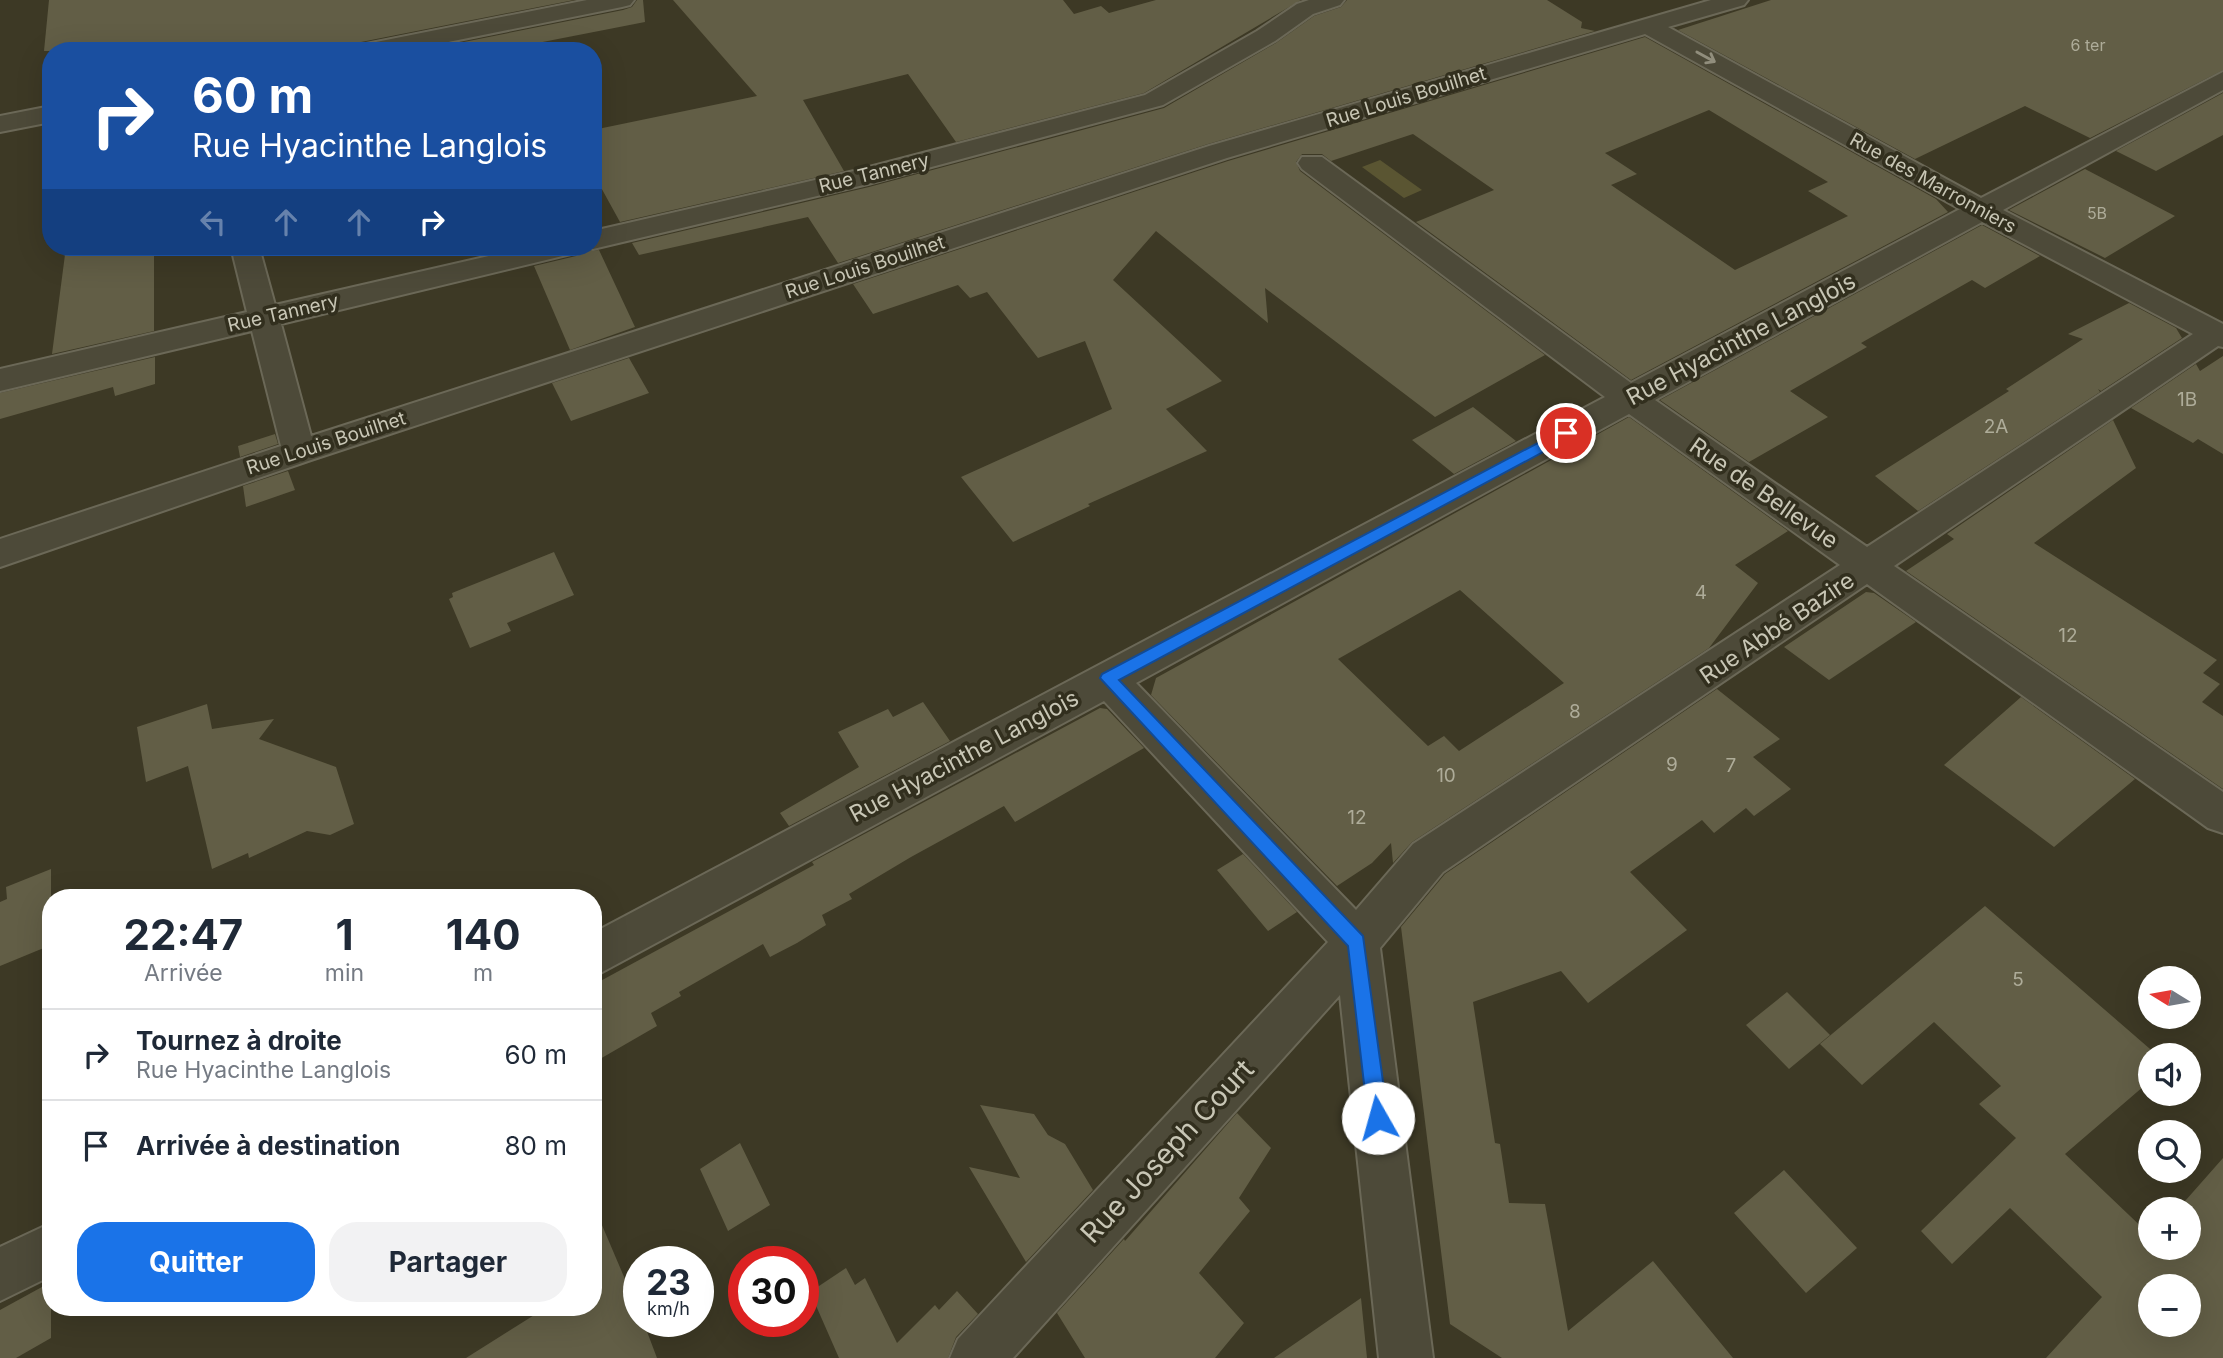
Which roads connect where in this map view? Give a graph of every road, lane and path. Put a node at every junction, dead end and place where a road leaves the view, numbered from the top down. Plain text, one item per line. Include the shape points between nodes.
1 (622, 0) edge
2 (1332, 0) edge
3 (1736, 0) edge
4 (1646, 24) junction
5 (411, 42) edge
6 (2223, 80) edge
7 (42, 116) edge
8 (0, 124) edge
9 (1312, 163) dead end
10 (1983, 211) junction
11 (602, 238) edge
12 (247, 256) edge
13 (526, 256) edge
14 (264, 317) junction
15 (2219, 335) edge
16 (0, 380) edge
17 (1630, 399) junction
18 (299, 452) junction
19 (0, 554) edge
20 (1869, 566) junction
21 (1108, 678) junction
22 (2223, 815) edge
23 (1357, 942) junction
24 (602, 951) edge
25 (42, 1253) edge
26 (0, 1275) edge
27 (977, 1358) edge
28 (1406, 1358) edge

1 - 5 street
2 - 11 street, Rue Tannery via 1306,9 1154,100 858,178
3 - 4 street, Rue Louis Bouilhet
4 -> 10 street, Rue des Marronniers
4 - 18 street, Rue Louis Bouilhet via 1218,152
6 - 10 street, Rue Hyacinthe Langlois
7 - 8 street
9 - 17 street, Rue de Bellevue
10 - 15 street, Rue des Marronniers
10 - 17 street, Rue Hyacinthe Langlois
12 - 14 street
13 - 14 street, Rue Tannery
14 - 16 street, Rue Tannery
14 - 18 street
15 - 20 street, Rue Abbé Bazire
17 - 20 street, Rue de Bellevue
17 - 21 street, Rue Hyacinthe Langlois
18 - 19 street, Rue Louis Bouilhet
20 - 22 street, Rue de Bellevue
20 - 23 street, Rue Abbé Bazire via 1428,858
21 - 23 street
21 - 24 street, Rue Hyacinthe Langlois
23 - 27 street, Rue Joseph Court
23 - 28 street
25 - 26 street

